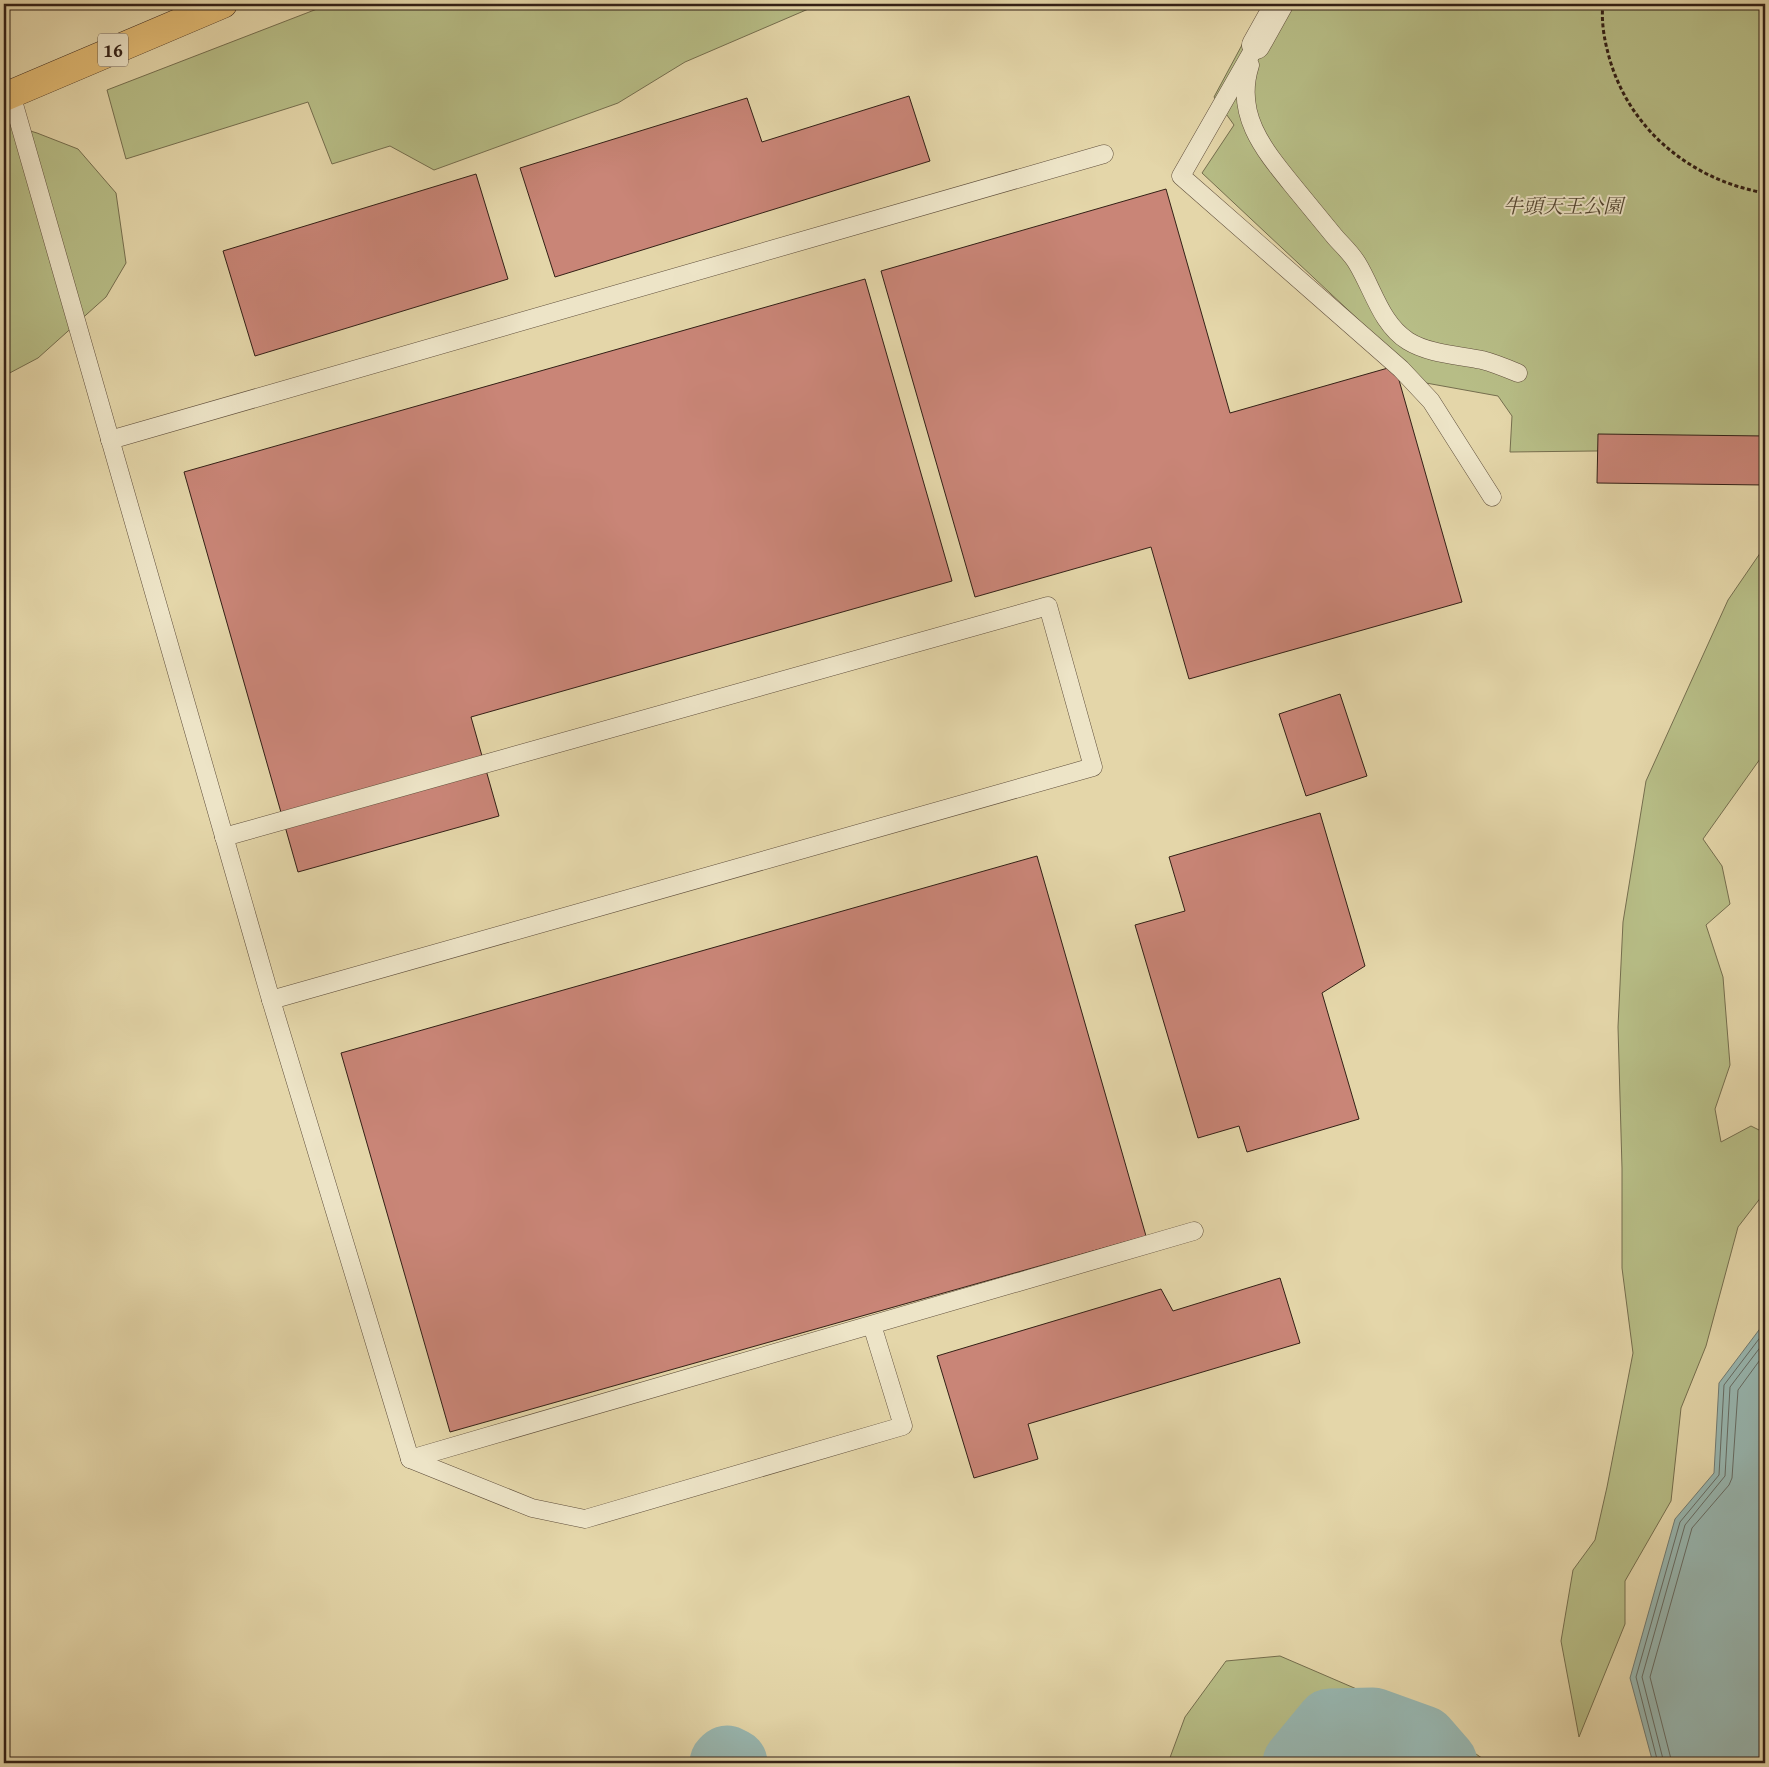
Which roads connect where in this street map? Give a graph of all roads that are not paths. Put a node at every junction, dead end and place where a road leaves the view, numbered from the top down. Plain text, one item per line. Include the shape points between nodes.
1 (223, 4) edge
2 (1280, 4) edge
3 (1256, 45) junction
4 (7, 96) edge
5 (1104, 154) dead end
6 (1518, 373) dead end
7 (110, 440) junction
8 (1492, 497) dead end
9 (224, 837) junction
10 (271, 1000) junction
11 (1194, 1231) dead end
12 (872, 1325) junction
13 (410, 1458) junction

1 - 4 main road, 16
2 - 3 street
3 - 6 lane via 1246,78 1245,98 1259,141 1356,261 1392,327 1408,341 1428,349 1485,361
3 - 8 lane via 1181,176 1401,369 1431,401
4 - 7 lane
5 - 7 lane
7 - 9 lane
9 - 10 lane
9 - 10 lane via 1048,606 1093,768
10 - 13 lane
11 - 12 lane
12 - 13 lane
12 - 13 lane via 903,1426 585,1519 532,1508

